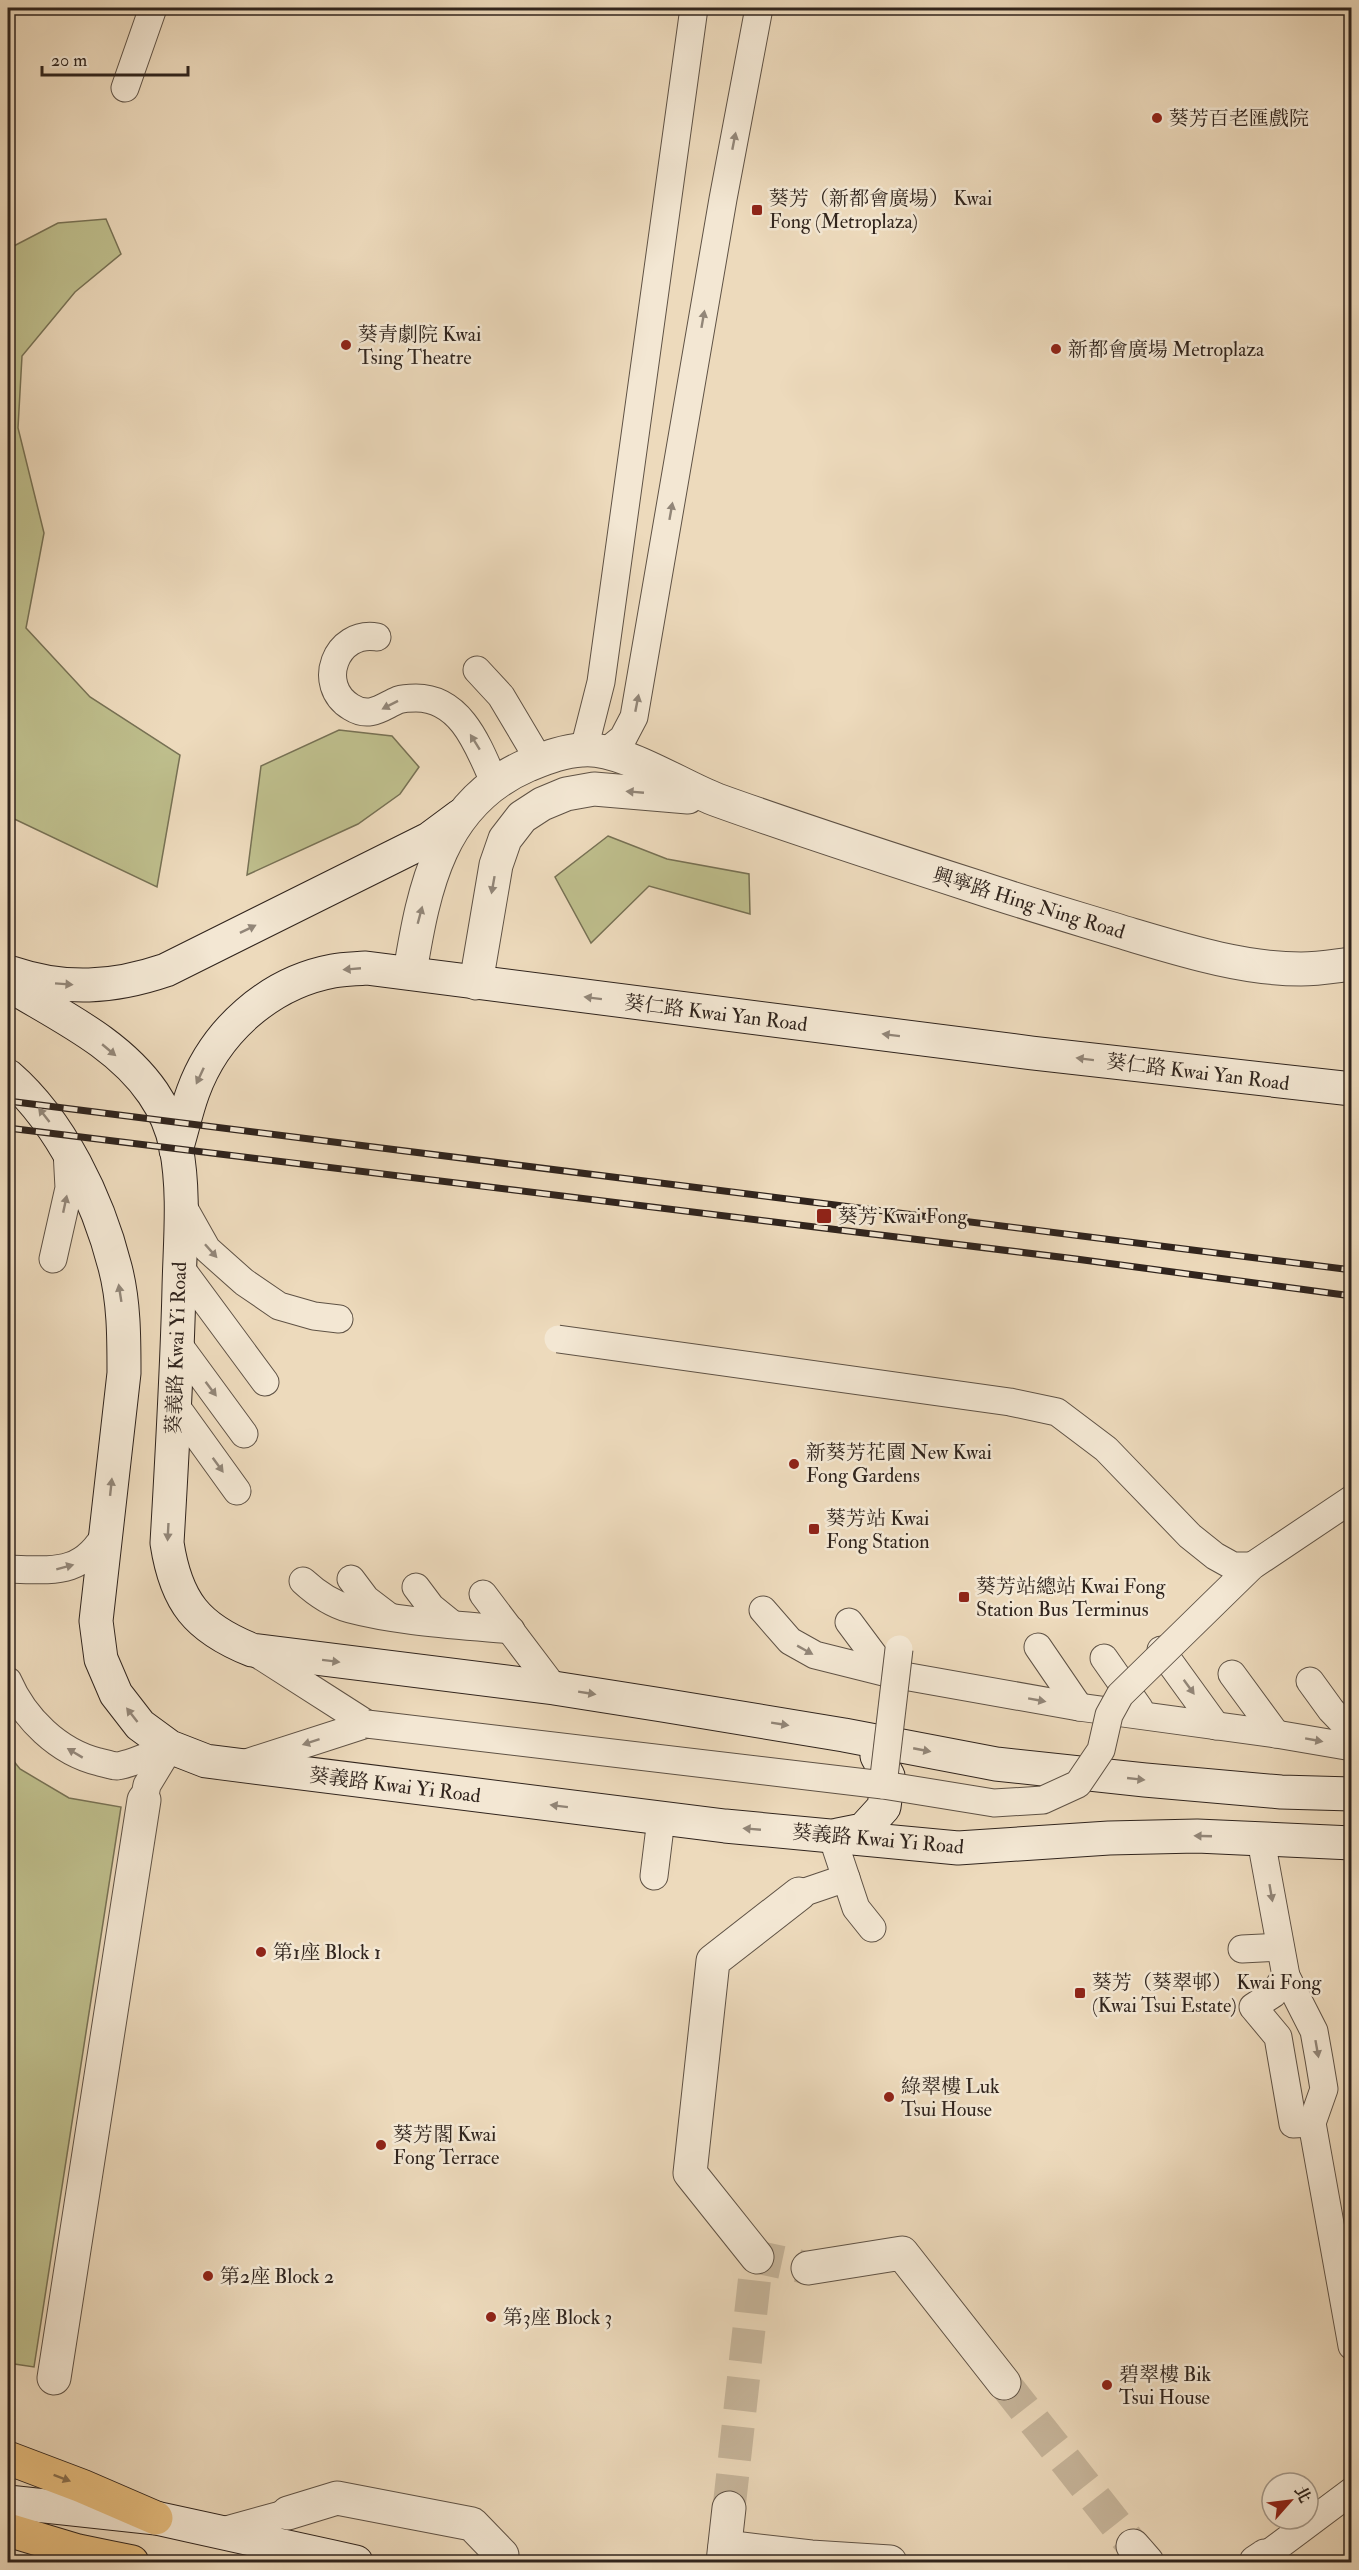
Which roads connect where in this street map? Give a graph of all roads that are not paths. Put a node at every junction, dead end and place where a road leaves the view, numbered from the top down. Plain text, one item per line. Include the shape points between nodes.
1 (153, 8) edge
2 (694, 8) edge
3 (759, 8) edge
4 (125, 88) dead end
5 (377, 638) dead end
6 (477, 670) dead end
7 (595, 750) junction
8 (539, 760) junction
9 (495, 784) junction
10 (714, 799) junction
11 (460, 816) junction
12 (1352, 964) edge
13 (8, 972) edge
14 (410, 972) junction
15 (476, 983) junction
16 (8, 984) edge
17 (8, 1077) edge
18 (1352, 1089) edge
19 (67, 1149) junction
20 (176, 1150) junction
21 (180, 1201) junction
22 (53, 1258) dead end
23 (180, 1267) junction
24 (339, 1319) dead end
25 (558, 1340) dead end
26 (178, 1344) junction
27 (268, 1375) dead end
28 (175, 1406) junction
29 (244, 1434) dead end
30 (237, 1491) dead end
31 (1352, 1499) edge
32 (107, 1531) junction
33 (1252, 1566) junction
34 (8, 1569) edge
35 (351, 1579) dead end
36 (303, 1581) dead end
37 (416, 1587) dead end
38 (483, 1594) dead end
39 (763, 1610) dead end
40 (387, 1615) junction
41 (849, 1622) dead end
42 (452, 1624) junction
43 (511, 1630) junction
44 (1038, 1647) dead end
45 (252, 1650) junction
46 (1161, 1650) dead end
47 (1104, 1658) dead end
48 (893, 1661) junction
49 (1232, 1674) dead end
50 (8, 1681) edge
51 (1310, 1682) dead end
52 (554, 1688) junction
53 (1079, 1707) junction
54 (1146, 1717) junction
55 (367, 1724) junction
56 (1216, 1725) junction
57 (1352, 1732) edge
58 (1276, 1734) junction
59 (844, 1735) junction
60 (1352, 1747) edge
61 (170, 1748) junction
62 (238, 1766) junction
63 (883, 1785) junction
64 (1352, 1794) edge
65 (144, 1800) joint
66 (662, 1819) junction
67 (832, 1836) junction
68 (1261, 1839) junction
69 (1352, 1843) edge
70 (654, 1876) dead end
71 (846, 1878) junction
72 (800, 1894) joint
73 (872, 1928) dead end
74 (1280, 1947) junction
75 (1242, 1949) dead end
76 (1286, 1976) junction
77 (1312, 2123) junction
78 (757, 2257) dead end
79 (808, 2268) tunnel mouth
80 (1352, 2346) edge
81 (54, 2378) dead end
82 (1004, 2383) tunnel mouth
83 (8, 2458) edge
84 (1352, 2491) edge
85 (8, 2502) edge
86 (729, 2508) tunnel mouth
87 (288, 2512) joint
88 (156, 2518) junction
89 (8, 2530) edge
90 (219, 2532) junction
91 (724, 2555) edge
92 (506, 2559) edge
93 (1261, 2559) edge
94 (132, 2562) edge
95 (356, 2562) edge
96 (890, 2562) edge

1 - 4 lane
2 - 7 lane via 601,682
7 -> 3 lane via 623,738 634,717
9 -> 5 lane via 461,719 446,705 429,698 407,698 387,708 364,711 352,708 342,699 332,677 338,652 358,638
6 - 8 lane via 501,696
7 - 8 street via 561,753
7 - 10 street, 興寧路 Hing Ning Road
8 - 9 street
9 - 11 street
10 - 12 street, 興寧路 Hing Ning Road via 1028,904 1176,948 1246,964 1291,969
10 -> 15 street, 興寧路 Hing Ning Road via 594,789 566,794 522,817 505,839 496,865
13 -> 11 street via 59,984 95,986 132,981 165,970 429,839
14 -> 11 street via 419,919 435,863
14 - 15 street, 葵仁路 Kwai Yan Road
14 -> 20 street, 葵仁路 Kwai Yan Road via 366,968 333,971 273,993 247,1012 225,1035 207,1063 193,1092
18 -> 15 street, 葵仁路 Kwai Yan Road
16 -> 20 street, 葵義路 Kwai Yi Road via 70,1019 140,1077 163,1109
19 -> 17 street, 葵義路 Kwai Yi Road via 46,1117
22 -> 19 lane via 69,1188
32 -> 19 street, 葵義路 Kwai Yi Road via 124,1372 121,1303 102,1224
20 - 21 street, 葵義路 Kwai Yi Road
21 - 23 street, 葵義路 Kwai Yi Road
21 -> 24 lane via 207,1249 244,1282 279,1306
23 - 26 street, 葵義路 Kwai Yi Road
23 - 27 lane via 241,1350
25 - 33 lane, bridge via 1010,1402 1057,1412 1106,1449 1198,1543 1233,1566
26 - 28 street, 葵義路 Kwai Yi Road
26 -> 29 lane
28 -> 30 lane
28 -> 45 street, 葵義路 Kwai Yi Road via 167,1543 172,1572 184,1599 202,1622 225,1639
31 - 33 lane, bridge
34 -> 32 lane via 56,1570 79,1563 91,1555
61 -> 32 street, 葵義路 Kwai Yi Road via 140,1725 116,1694 101,1659 96,1621
33 - 63 lane, bridge via 1120,1695 1108,1715 1101,1750 1078,1784 1043,1800 994,1803
35 - 40 lane via 366,1599
36 - 40 lane via 317,1594 348,1609
37 - 42 lane via 431,1607
38 - 43 lane
39 -> 48 lane via 790,1641 815,1655
40 - 42 lane
41 - 48 lane
42 - 43 lane
43 - 52 lane
44 - 53 lane
45 -> 52 street, 葵義路 Kwai Yi Road
45 - 55 lane
46 -> 56 lane
47 - 54 lane
48 -> 53 lane
48 - 63 lane, bridge
49 - 58 lane
61 -> 50 lane via 116,1766 84,1758 56,1742 32,1720
51 - 57 lane
52 -> 59 street, 葵義路 Kwai Yi Road
53 - 54 lane
54 - 56 lane
55 -> 62 lane
55 - 63 lane, bridge
56 - 58 lane
58 -> 60 lane
59 -> 64 street, 葵義路 Kwai Yi Road via 1008,1765 1281,1792
59 - 67 street via 872,1748 888,1776 884,1807 863,1830
61 - 62 street, 葵義路 Kwai Yi Road via 206,1761
61 - 65 lane via 147,1785
66 -> 62 street, 葵義路 Kwai Yi Road
65 - 81 street
67 -> 66 street, 葵義路 Kwai Yi Road
66 - 70 lane
68 -> 67 street, 葵義路 Kwai Yi Road via 1174,1836 958,1848
67 - 71 lane
68 - 69 street, 葵義路 Kwai Yi Road
68 -> 74 lane
71 - 72 lane
71 - 73 lane via 856,1908
72 - 78 street via 713,1961 690,2173
74 - 75 lane
74 - 76 lane
76 -> 77 lane via 1314,2031 1324,2089
76 - 77 lane via 1273,1994 1253,2007 1278,2037 1293,2124
77 - 80 lane
79 - 82 street via 902,2253
83 -> 88 main road
84 - 93 lane
85 - 88 street
86 - 91 street
87 - 90 lane
87 - 92 street via 337,2498 472,2524
88 - 90 street
89 - 94 main road
90 - 95 street
91 - 96 street

